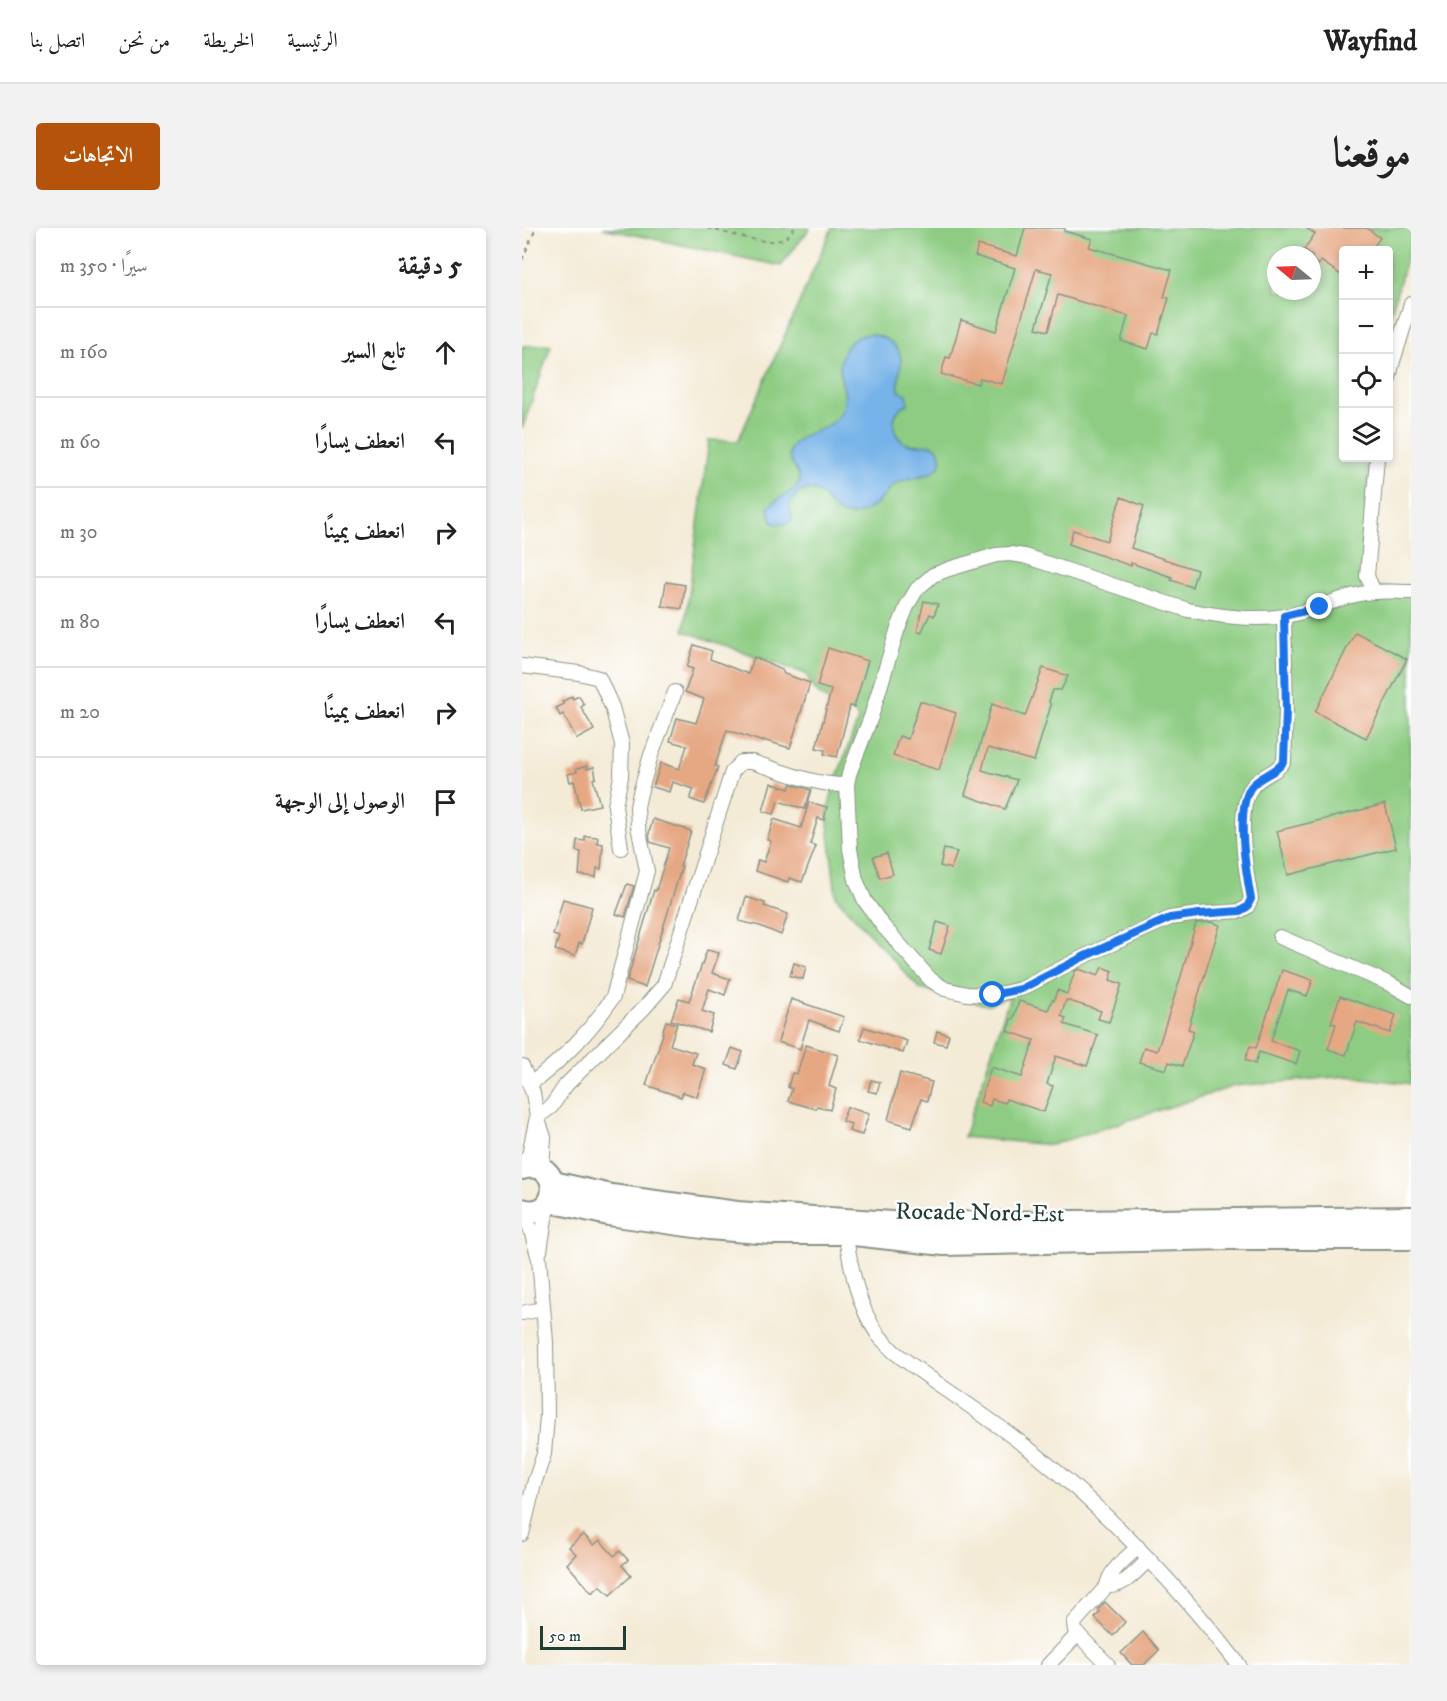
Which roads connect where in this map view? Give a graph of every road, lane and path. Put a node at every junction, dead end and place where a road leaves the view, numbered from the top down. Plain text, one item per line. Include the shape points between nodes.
1 (536, 228) edge
2 (707, 228) edge
3 (794, 228) edge
4 (522, 260) edge
5 (1411, 304) edge
6 (1393, 361) edge
7 (1377, 462) edge
8 (1374, 592) junction
9 (1411, 592) edge
10 (1284, 616) junction
11 (522, 666) edge
12 (675, 692) dead end
13 (847, 785) junction
14 (621, 848) dead end
15 (1280, 937) dead end
16 (1411, 996) edge
17 (522, 1066) edge
18 (530, 1084) junction
19 (537, 1117) junction
20 (539, 1182) edge
21 (522, 1212) edge
22 (1411, 1218) edge
23 (845, 1233) junction
24 (1411, 1238) edge
25 (539, 1259) junction
26 (543, 1309) junction
27 (522, 1313) edge
28 (522, 1534) edge
29 (1138, 1547) junction
30 (1149, 1559) junction
31 (1107, 1586) junction
32 (1078, 1634) junction
33 (1048, 1665) edge
34 (1108, 1665) edge
35 (1239, 1665) edge

1 - 4 path
2 - 3 path via 772,241 788,236
5 - 6 street
7 - 8 street via 1367,576
8 - 9 street
8 - 10 street
10 - 13 street via 1252,618 1188,610 1010,554 933,575 917,589 897,631
10 - 13 street via 1284,761 1258,779 1246,798 1242,820 1251,899 1240,911 1170,918 1021,989 993,995 945,989 931,980 865,901 850,849
11 - 14 street via 599,678 622,744 615,806
12 - 18 street via 651,755 637,807 647,870 614,997 573,1045
13 - 19 street via 741,762 732,772 664,985
15 - 16 street
17 - 18 street
18 - 19 street
19 - 20 street via 544,1137
19 - 20 street via 529,1155
20 - 21 highway via 536,1212
20 - 22 highway, Rocade Nord-Est via 736,1213 908,1224
20 - 23 highway, Rocade Nord-Est via 609,1214 709,1228
20 - 25 street
21 - 25 street
23 - 24 highway, Rocade Nord-Est via 944,1244
23 - 29 street via 853,1274 877,1334 893,1351 1042,1459
25 - 26 street
26 - 27 street
26 - 28 street via 546,1438
29 - 30 street
29 - 31 street via 1112,1573
30 - 31 street via 1121,1584
30 - 35 street
31 - 32 street via 1076,1619 1074,1627
32 - 33 street
32 - 34 street

